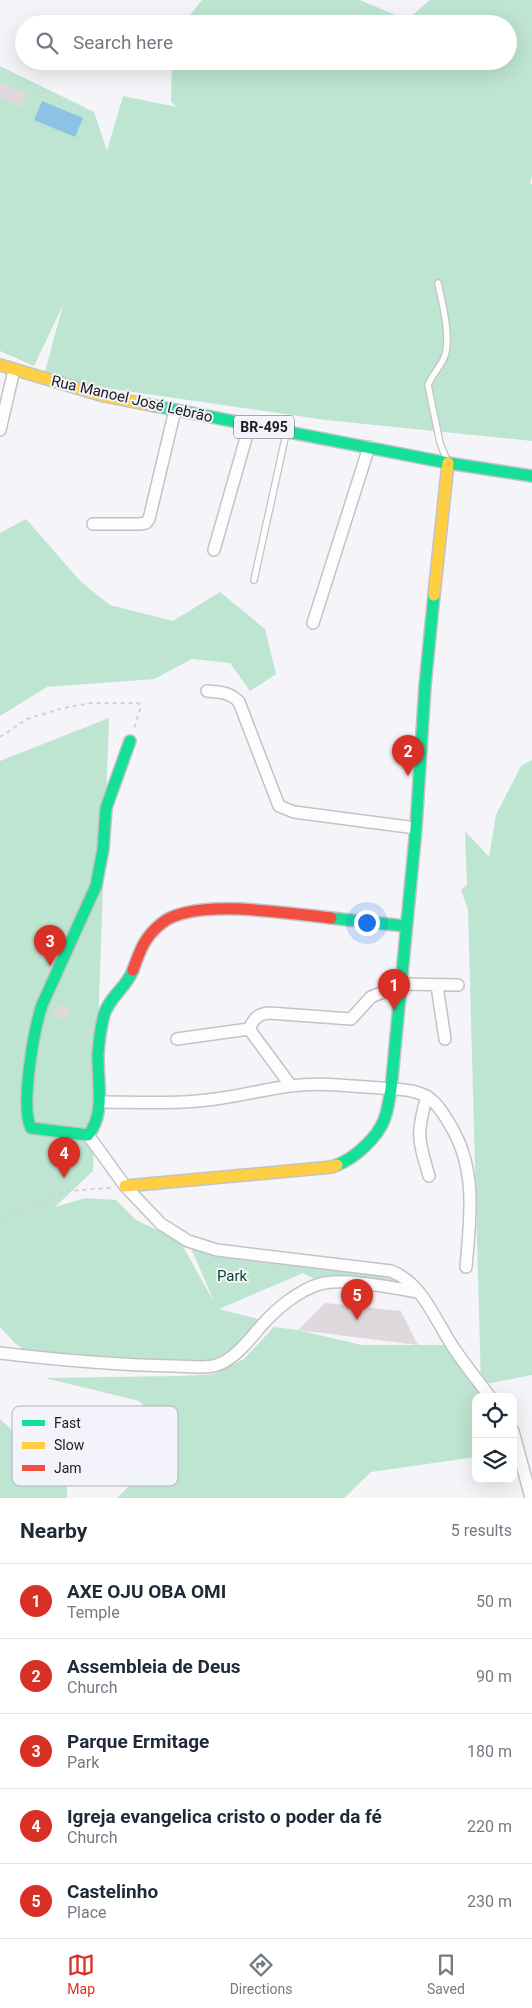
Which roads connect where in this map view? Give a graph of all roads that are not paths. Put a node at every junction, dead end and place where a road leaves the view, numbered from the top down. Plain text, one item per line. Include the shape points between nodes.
1 (438, 283) dead end
2 (0, 365) edge
3 (14, 370) junction
4 (175, 410) junction
5 (250, 424) junction
6 (0, 430) edge
7 (286, 432) junction
8 (369, 447) junction
9 (448, 463) junction
10 (532, 476) edge
11 (93, 524) dead end
12 (214, 550) dead end
13 (254, 580) dead end
14 (313, 623) dead end
15 (207, 691) dead end
16 (130, 741) road end
17 (416, 828) junction
18 (405, 926) junction
19 (402, 984) junction
20 (458, 985) dead end
21 (437, 986) junction
22 (249, 1029) junction
23 (176, 1039) dead end
24 (445, 1039) dead end
25 (291, 1086) junction
26 (391, 1089) junction
27 (427, 1096) junction
28 (99, 1102) junction
29 (88, 1135) junction
30 (429, 1176) dead end
31 (125, 1186) junction
32 (466, 1267) dead end
33 (418, 1292) junction
34 (0, 1353) edge
35 (487, 1393) edge
36 (515, 1438) edge
37 (531, 1498) edge

1 - 9 lane via 447,343 443,360 428,385 440,443
2 - 3 street, Rua Manoel José Lebrão / BR-495
3 - 4 street, Rua Manoel José Lebrão / BR-495 via 104,396
3 - 6 street
4 - 5 street, Rua Manoel José Lebrão / BR-495
4 - 11 street via 149,519 139,524
5 - 7 street, Rua Manoel José Lebrão / BR-495
5 - 12 street
7 - 8 street, Rua Manoel José Lebrão / BR-495
7 - 13 lane
8 - 9 street, Rua Manoel José Lebrão / BR-495
8 - 14 street
9 - 10 street, Rua Manoel José Lebrão / BR-495
9 - 17 street via 425,686
15 - 17 street via 234,696 239,702 279,806 294,812
16 - 29 street via 106,808 96,886 35,1023 30,1056 28,1124 44,1131
17 - 18 street
18 - 19 street
18 - 28 street via 241,909 197,911 169,918 142,944 132,975 112,998 104,1015 98,1052
19 - 21 street
19 - 22 street via 371,997 351,1020 270,1012 256,1016
19 - 26 street
20 - 21 street
21 - 24 street
22 - 23 street
22 - 25 street
25 - 26 street via 322,1084
25 - 28 street via 197,1101
26 - 27 street
26 - 31 street via 384,1120 374,1135 347,1161 332,1168
27 - 30 street via 419,1142
27 - 32 street via 450,1124 466,1162 470,1190
28 - 29 street via 95,1127
29 - 31 street
31 - 33 street via 160,1224 188,1241 217,1250 391,1271 404,1276
33 - 34 street via 384,1286 322,1283 309,1288 270,1316 242,1348 228,1360 211,1367 151,1366
33 - 35 street
36 - 37 street

